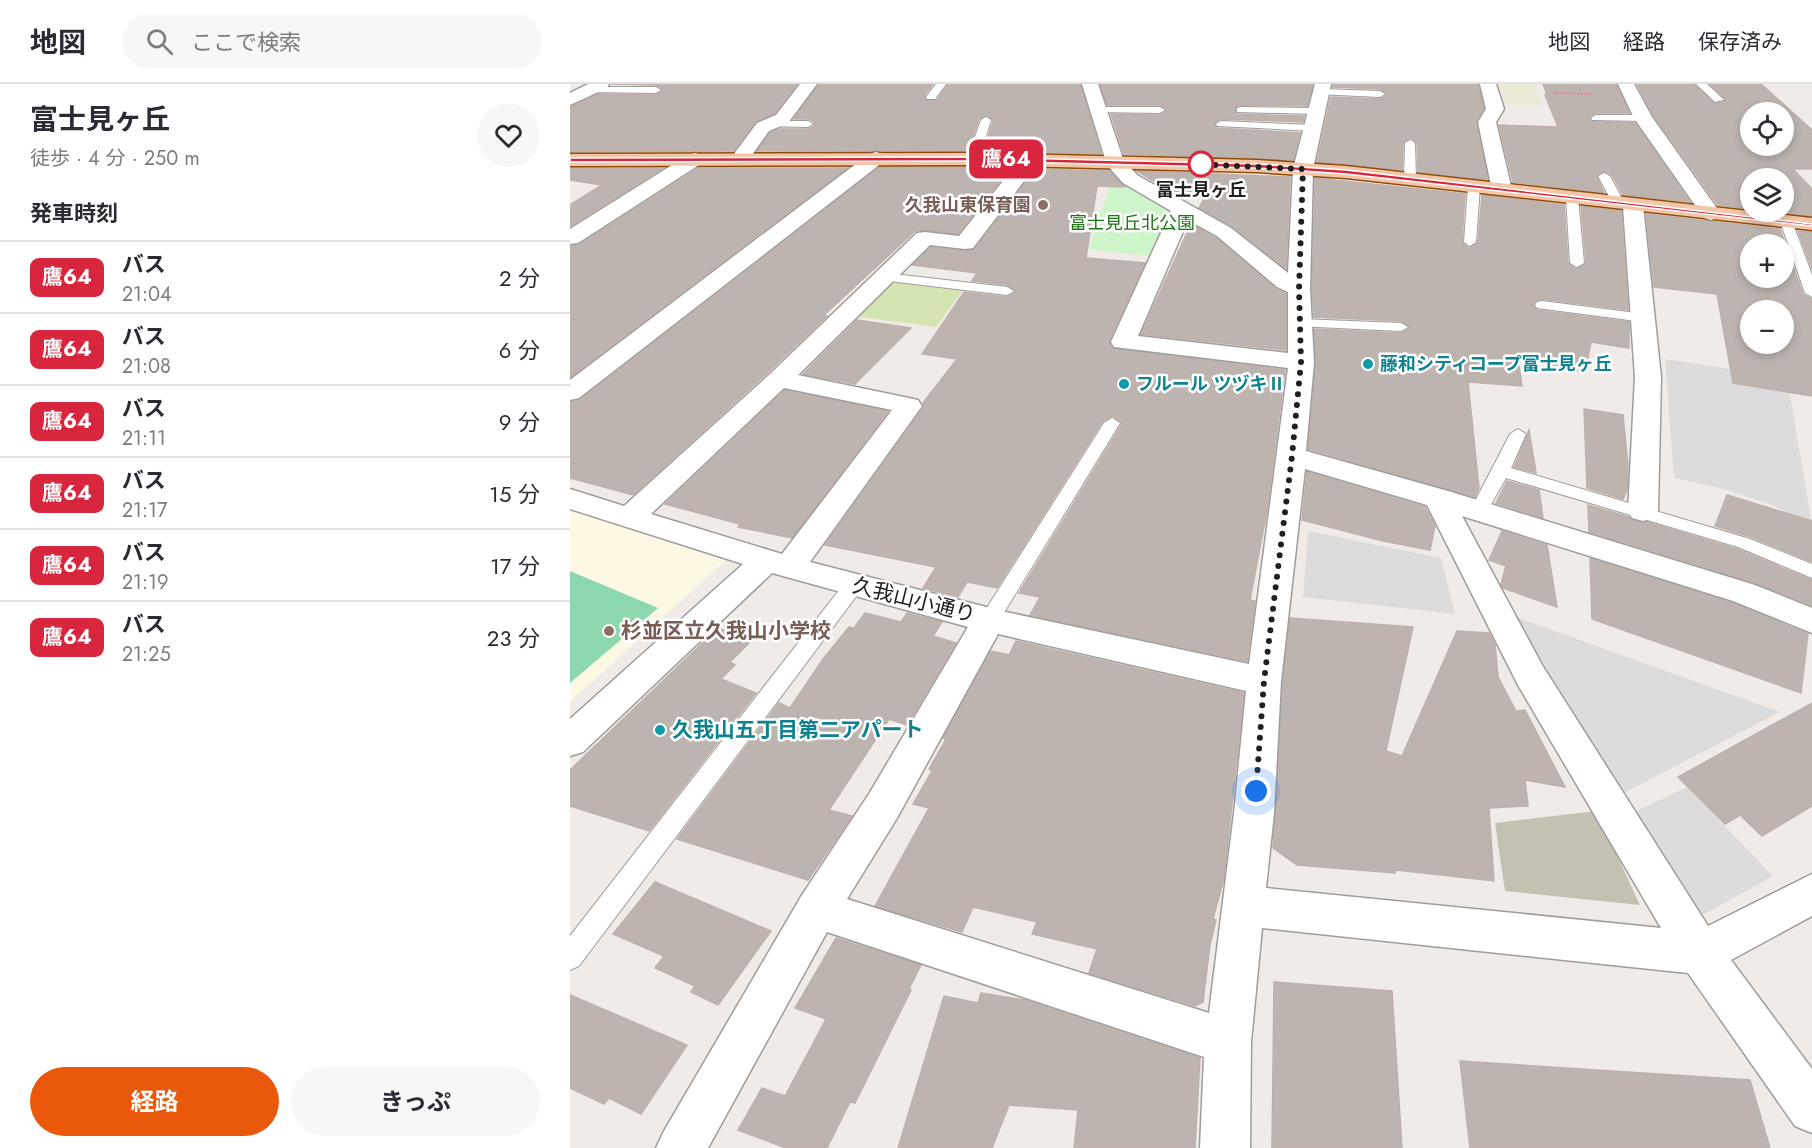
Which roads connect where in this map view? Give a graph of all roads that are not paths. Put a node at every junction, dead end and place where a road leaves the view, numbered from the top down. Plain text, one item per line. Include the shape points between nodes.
1 (809, 84) edge
2 (941, 84) edge
3 (1090, 84) edge
4 (1488, 84) edge
5 (1626, 84) edge
6 (1701, 84) edge
7 (595, 87) edge
8 (1322, 88) edge
9 (656, 90) dead end
10 (1380, 94) dead end
11 (931, 97) dead end
12 (570, 100) edge
13 (1719, 100) dead end
14 (1098, 110) junction
15 (1160, 110) dead end
16 (1241, 110) dead end
17 (1596, 118) dead end
18 (1643, 118) junction
19 (1315, 119) junction
20 (986, 120) dead end
21 (770, 124) junction
22 (808, 124) dead end
23 (1221, 124) dead end
24 (1410, 144) dead end
25 (740, 158) junction
26 (876, 158) junction
27 (695, 159) junction
28 (973, 159) junction
29 (570, 160) edge
30 (1030, 160) junction
31 (1114, 161) junction
32 (1303, 169) junction
33 (1604, 176) dead end
34 (1410, 179) junction
35 (1474, 186) junction
36 (1502, 190) junction
37 (1572, 198) junction
38 (1626, 205) junction
39 (1182, 210) junction
40 (1711, 214) junction
41 (1740, 217) edge
42 (1786, 222) edge
43 (1794, 222) edge
44 (1812, 224) edge
45 (570, 238) edge
46 (1470, 242) dead end
47 (1577, 263) dead end
48 (885, 277) junction
49 (1299, 289) junction
50 (1007, 291) dead end
51 (1812, 293) edge
52 (1542, 305) dead end
53 (1644, 318) junction
54 (1300, 323) junction
55 (1401, 327) dead end
56 (1301, 362) junction
57 (779, 379) junction
58 (570, 392) edge
59 (1112, 423) dead end
60 (1518, 434) dead end
61 (1292, 456) junction
62 (1501, 471) junction
63 (1438, 498) junction
64 (570, 499) edge
65 (1479, 511) junction
66 (1642, 511) junction
67 (629, 518) junction
68 (778, 564) junction
69 (1812, 572) edge
70 (854, 585) junction
71 (990, 619) junction
72 (1812, 621) edge
73 (1264, 681) junction
74 (570, 741) edge
75 (1812, 893) edge
76 (1244, 906) junction
77 (818, 909) junction
78 (1700, 953) junction
79 (570, 957) edge
80 (1228, 1042) junction
81 (1812, 1109) edge
82 (681, 1148) edge
83 (1225, 1148) edge

1 - 21 street via 782,119
2 - 11 lane
3 - 14 street
4 - 36 street via 1495,108 1487,122
5 - 18 street
6 - 13 lane
7 - 9 lane
7 - 12 street
8 - 10 lane
8 - 19 street
14 - 15 lane
14 - 31 street
16 - 19 lane
17 - 18 lane
18 - 40 street
19 - 23 lane
19 - 32 street
20 - 28 lane
21 - 22 lane
21 - 25 street via 763,127
24 - 34 lane
25 - 26 main road
25 - 27 main road
26 - 28 main road
26 - 58 street
27 - 29 main road
27 - 45 street
28 - 30 main road
30 - 31 main road
30 - 48 street via 965,243 925,238
31 - 32 main road
31 - 39 street via 1130,178
32 - 34 main road
32 - 49 street
33 - 38 lane
34 - 35 main road
35 - 36 main road
35 - 46 lane
36 - 37 main road
37 - 38 main road
37 - 47 lane
38 - 40 main road
38 - 53 street
39 - 49 street via 1224,232
39 - 56 street via 1123,342
40 - 41 main road
42 - 51 lane
43 - 44 main road
48 - 50 lane
48 - 57 street
49 - 54 street
52 - 53 lane
53 - 66 street via 1648,377
54 - 55 lane
54 - 56 street
56 - 61 street
57 - 67 street
57 - 68 street via 909,406
59 - 71 lane
60 - 62 lane
61 - 63 street
61 - 73 street
62 - 65 lane
62 - 66 lane
63 - 65 street
63 - 78 street via 1530,675
64 - 67 street, 久我山小通り
65 - 72 street via 1744,593
66 - 69 lane via 1744,543
67 - 68 street, 久我山小通り
68 - 70 street, 久我山小通り
68 - 74 street
70 - 71 street, 久我山小通り
70 - 79 lane
71 - 73 street, 久我山小通り
71 - 77 street via 883,806
73 - 76 street
75 - 78 street
76 - 78 street
76 - 80 street
77 - 80 street
77 - 82 street
78 - 81 street
80 - 83 street

